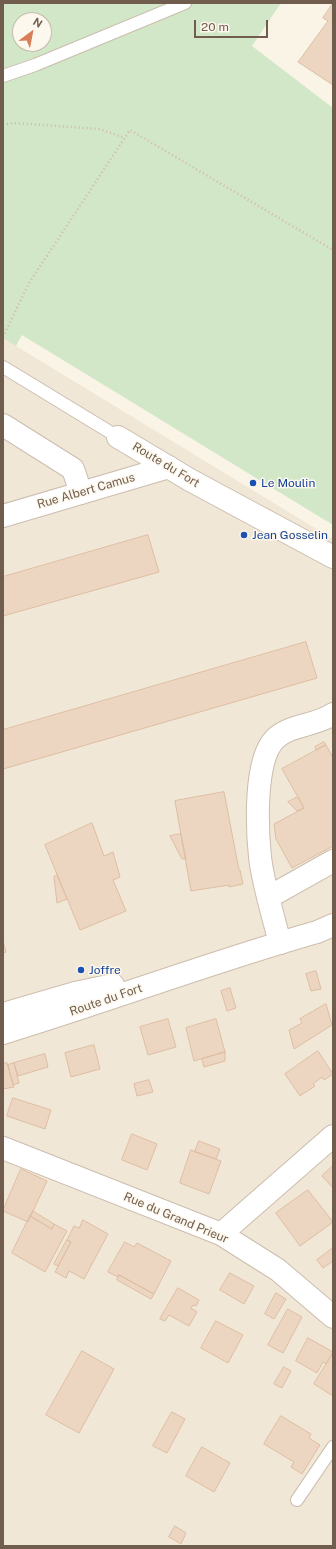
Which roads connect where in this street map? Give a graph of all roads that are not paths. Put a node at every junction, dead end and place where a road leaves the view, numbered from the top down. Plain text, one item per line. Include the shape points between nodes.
1 (185, 3) edge
2 (3, 76) edge
3 (3, 367) edge
4 (3, 425) edge
5 (118, 436) joint
6 (169, 467) junction
7 (81, 493) junction
8 (3, 516) edge
9 (333, 557) edge
10 (333, 714) edge
11 (333, 861) edge
12 (269, 897) junction
13 (333, 925) edge
14 (280, 943) junction
15 (208, 965) junction
16 (3, 1014) edge
17 (3, 1033) edge
18 (333, 1136) edge
19 (3, 1148) edge
20 (221, 1234) junction
21 (333, 1317) edge
22 (333, 1448) edge
23 (297, 1500) dead end

1 - 2 lane
3 - 5 lane, Route du Fort
4 - 7 street via 73,469
5 - 6 street, Route du Fort
6 - 7 street, Rue Albert Camus
6 - 9 street, Route du Fort
7 - 8 street, Rue Albert Camus
10 - 12 street via 284,732 272,742 263,757 259,784 260,858
11 - 12 street
12 - 14 street
13 - 14 street, Route du Fort
14 - 15 street, Route du Fort
15 - 16 street, Route du Fort via 75,994
15 - 17 street, Route du Fort via 79,1010
18 - 20 street
19 - 20 street, Rue du Grand Prieur
20 - 21 street, Rue du Grand Prieur via 278,1270
22 - 23 lane

